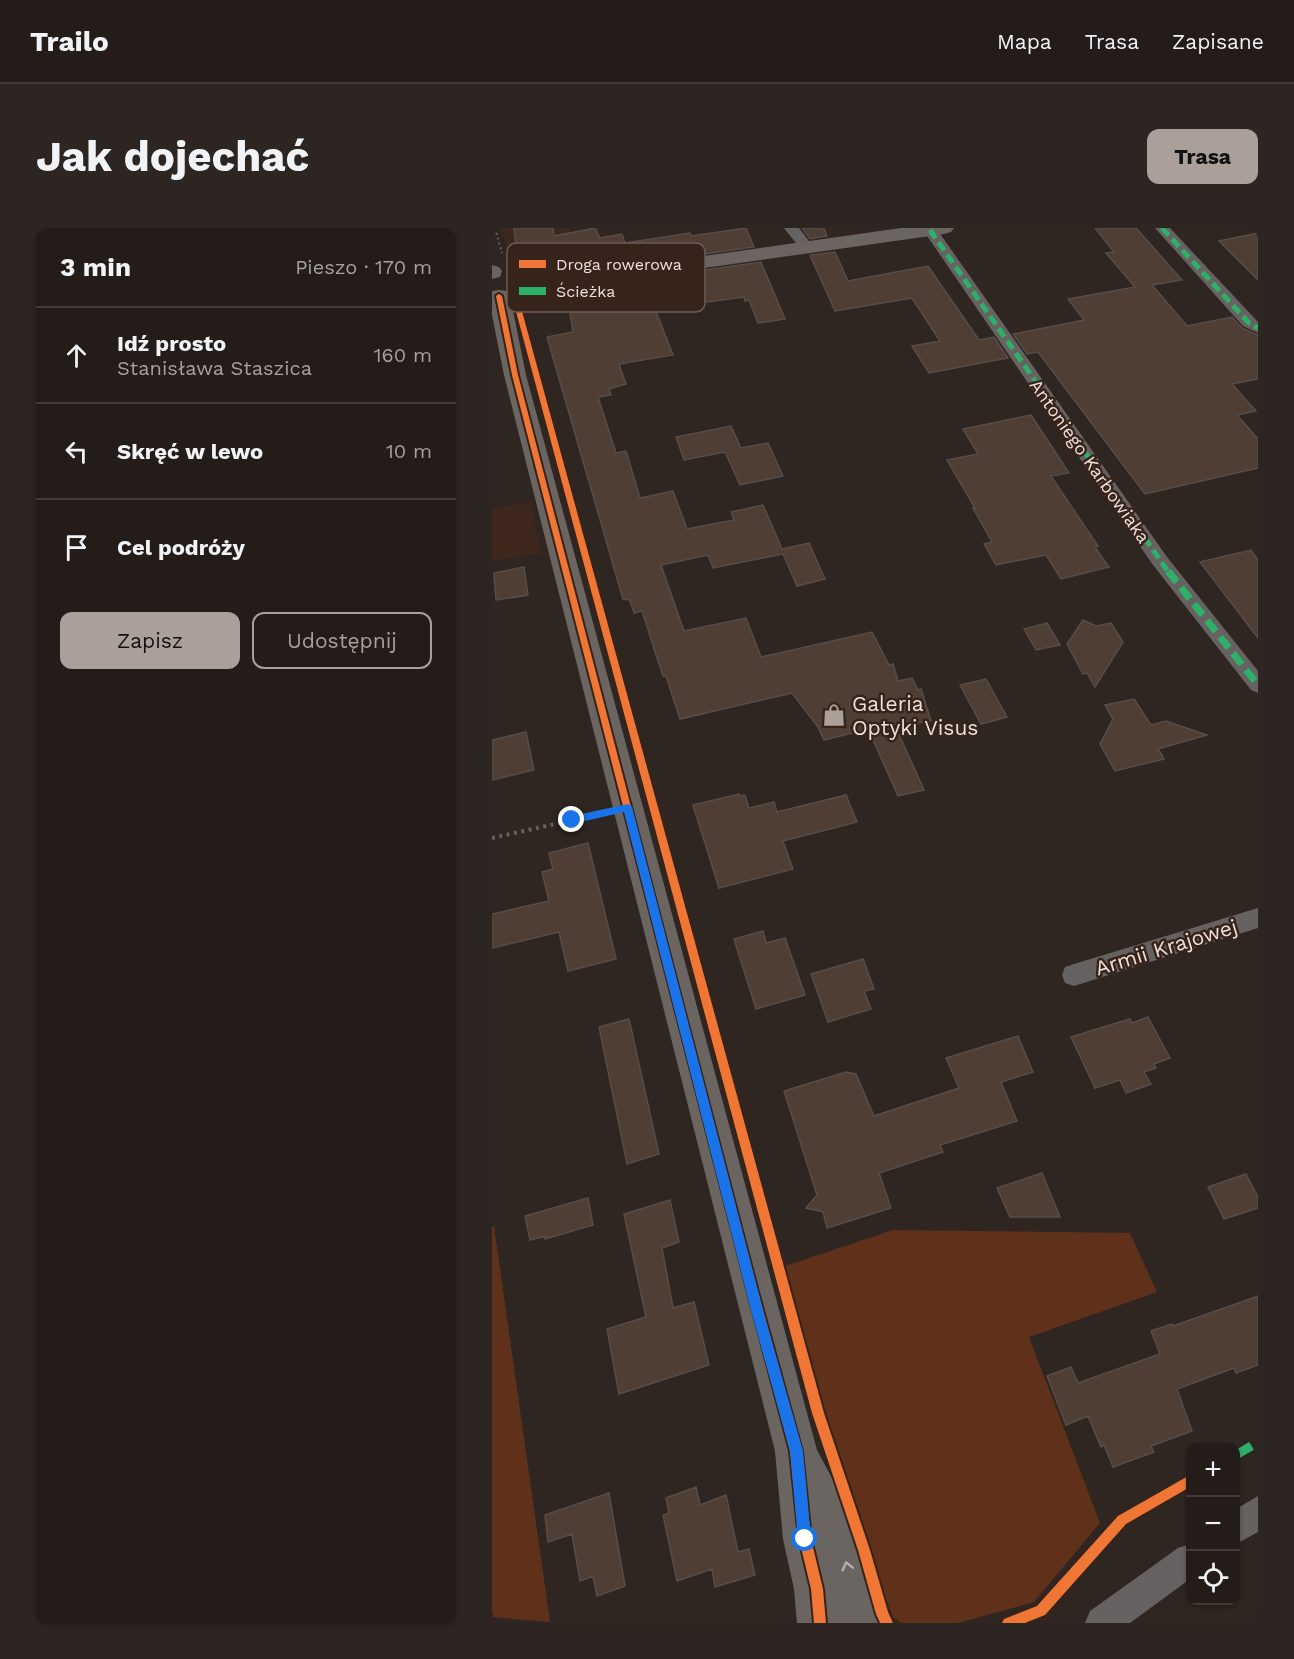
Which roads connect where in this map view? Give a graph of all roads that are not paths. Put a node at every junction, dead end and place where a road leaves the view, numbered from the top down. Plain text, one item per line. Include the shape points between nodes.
1 (791, 228) edge
2 (1162, 228) edge
3 (937, 229) edge
4 (808, 249) junction
5 (705, 263) edge
6 (499, 279) edge
7 (1258, 328) edge
8 (1258, 686) edge
9 (1258, 918) edge
10 (1074, 975) dead end
11 (796, 1451) junction
12 (1258, 1512) edge
13 (1240, 1525) edge
14 (1186, 1564) edge
15 (820, 1623) edge
16 (861, 1623) edge
17 (1102, 1623) edge

1 - 4 street
2 - 7 street via 1249,323
3 - 4 street
3 - 8 street, Antoniego Karbowiaka via 1160,561
4 - 5 street
6 - 11 street via 515,375
9 - 10 street, Armii Krajowej
11 - 15 street via 805,1539 817,1589
16 -> 11 street via 838,1530
12 - 13 street
14 - 17 street

